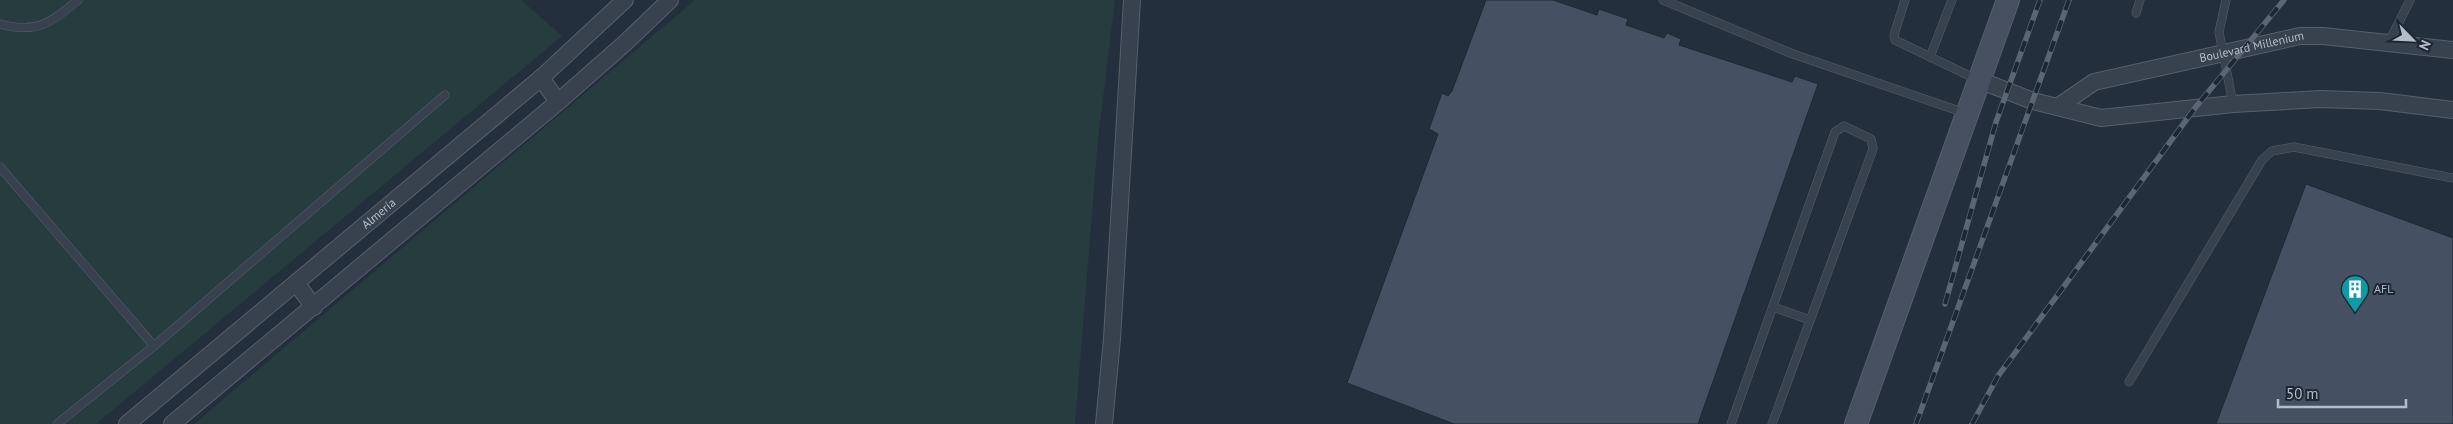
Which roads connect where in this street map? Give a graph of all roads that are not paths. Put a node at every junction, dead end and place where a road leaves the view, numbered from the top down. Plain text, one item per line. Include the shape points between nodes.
1 (78, 0) edge
2 (625, 0) edge
3 (670, 0) edge
4 (1132, 0) edge
5 (1663, 0) edge
6 (1905, 0) edge
7 (1952, 0) edge
8 (2008, 0) edge
9 (2140, 0) edge
10 (2226, 0) edge
11 (2410, 0) edge
12 (2136, 12) dead end
13 (0, 24) edge
14 (2388, 42) junction
15 (2453, 50) edge
16 (2221, 54) junction
17 (1930, 57) junction
18 (540, 78) junction
19 (1979, 80) junction
20 (445, 95) dead end
21 (558, 102) junction
22 (2233, 104) junction
23 (2059, 106) junction
24 (2453, 110) edge
25 (1967, 114) junction
26 (0, 167) edge
27 (2453, 178) edge
28 (296, 283) junction
29 (314, 307) junction
30 (1773, 307) junction
31 (1810, 320) junction
32 (154, 346) junction
33 (2129, 382) dead end
34 (58, 424) edge
35 (127, 424) edge
36 (172, 424) edge
37 (1104, 424) edge
38 (1731, 424) edge
39 (1772, 424) edge
40 (1856, 424) edge

1 - 13 lane via 52,22 37,27
2 - 18 street, Almería
3 - 21 street
4 - 37 street
5 - 25 lane via 1794,54
6 - 17 lane via 1894,37
7 - 17 lane
8 - 19 street
9 - 12 lane
10 - 16 lane via 2219,32
11 - 14 lane
14 - 15 street, Boulevard Millenium
14 - 16 street, Boulevard Millenium via 2310,35
16 - 22 lane
16 - 23 street, Boulevard Millenium via 2094,82
17 - 19 lane
18 - 21 street
18 - 28 street, Almería
19 - 23 street via 2033,101
19 - 25 street
20 - 32 lane
21 - 29 street
22 - 23 street via 2102,118
22 - 24 street via 2321,98
25 - 40 street
26 - 32 lane
27 - 33 lane via 2294,147 2272,151 2262,160
28 - 29 street
28 - 35 street, Almería
29 - 36 street
30 - 31 lane
30 - 31 lane via 1836,132 1841,126 1849,127 1871,139 1873,149
30 - 38 lane
31 - 39 lane
32 - 34 lane

